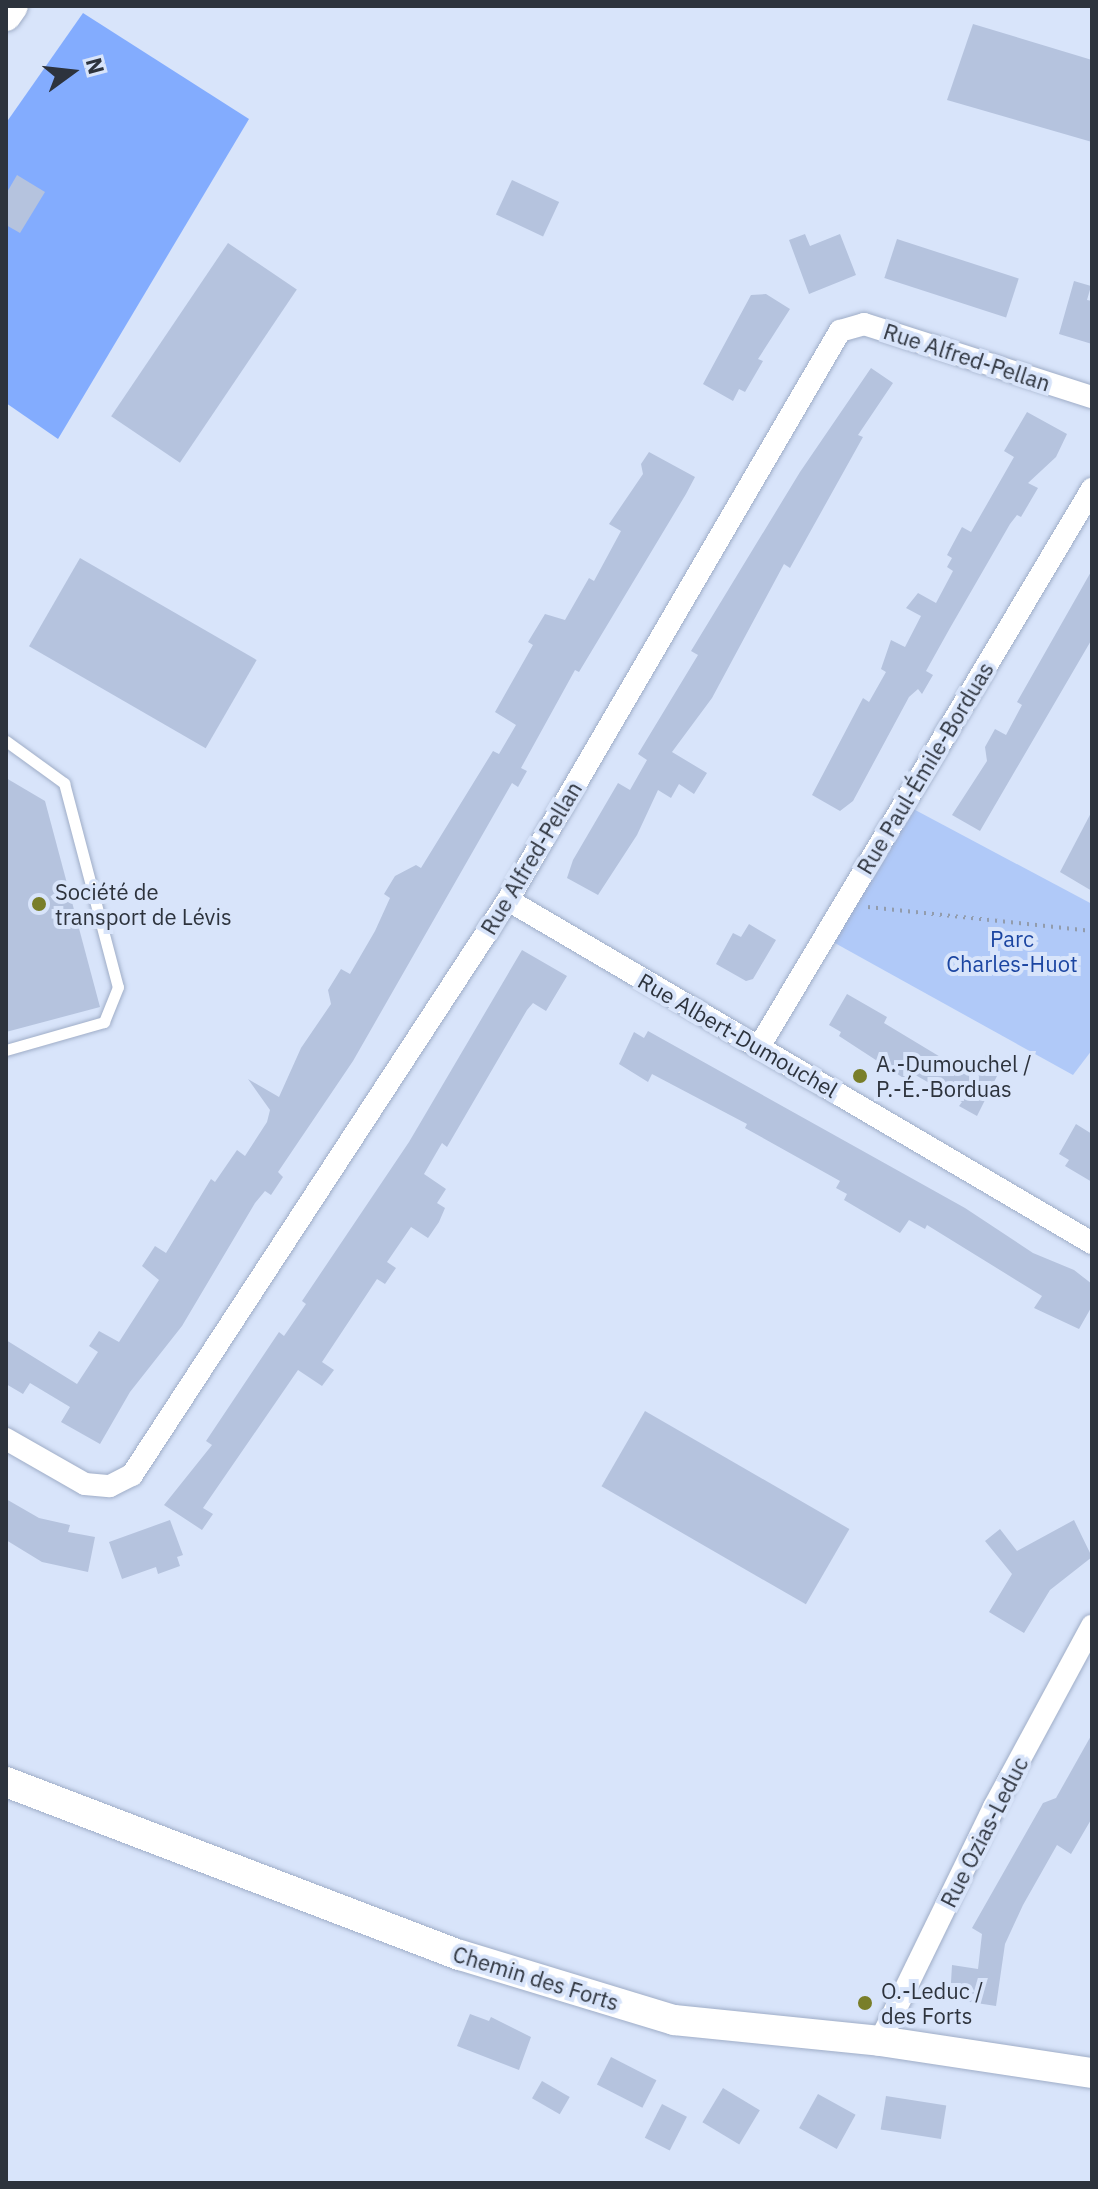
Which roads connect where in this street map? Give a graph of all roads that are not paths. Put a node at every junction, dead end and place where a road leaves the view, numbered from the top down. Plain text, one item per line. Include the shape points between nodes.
1 (13, 6) edge
2 (6, 16) edge
3 (1092, 397) edge
4 (1092, 489) edge
5 (6, 741) edge
6 (508, 900) junction
7 (759, 1047) junction
8 (6, 1050) edge
9 (1092, 1243) edge
10 (6, 1439) edge
11 (1092, 1626) edge
12 (6, 1782) edge
13 (880, 2041) junction
14 (1092, 2073) edge

1 - 2 street
3 - 6 street, Rue Alfred-Pellan via 864,324 840,331
4 - 7 street, Rue Paul-Émile-Borduas
5 - 8 lane via 64,783 118,987 104,1022
6 - 7 street, Rue Albert-Dumouchel
6 - 10 street, Rue Alfred-Pellan via 132,1475 110,1486 85,1484
7 - 9 street, Rue Albert-Dumouchel
11 - 13 street, Rue Ozias-Leduc via 994,1807
12 - 13 street, Chemin des Forts via 331,1909 592,1997 701,2024
13 - 14 street, Chemin des Forts

